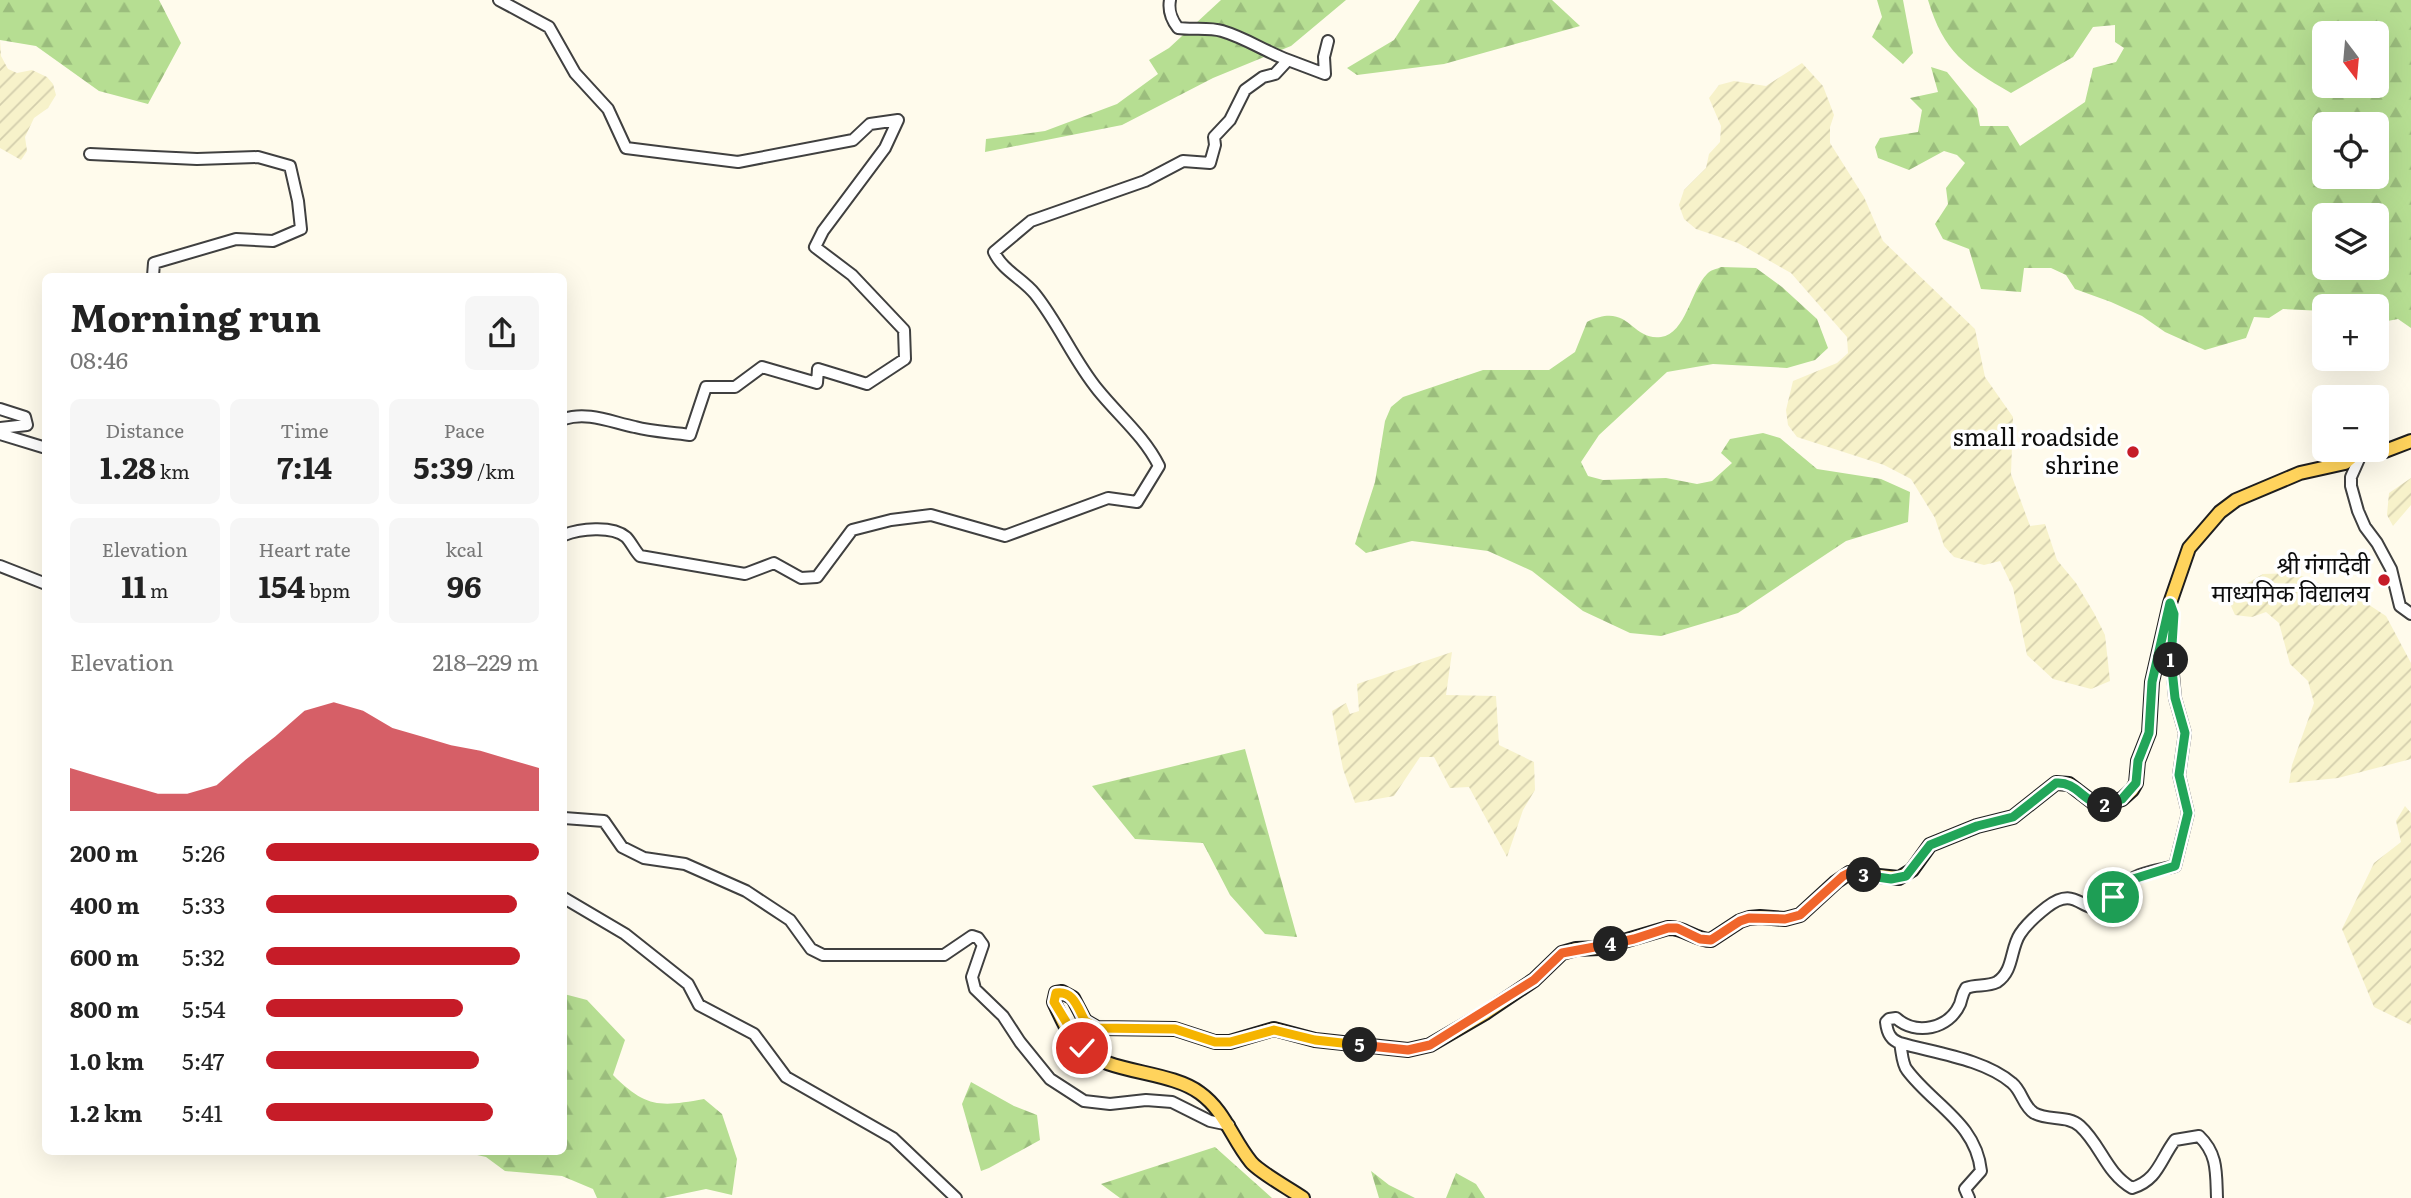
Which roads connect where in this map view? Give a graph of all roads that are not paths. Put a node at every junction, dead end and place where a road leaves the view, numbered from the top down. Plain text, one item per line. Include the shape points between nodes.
1 (499, 0) edge
2 (1170, 0) edge
3 (1328, 41) dead end
4 (1288, 60) junction
5 (90, 154) dead end
6 (153, 273) edge
7 (0, 409) edge
8 (567, 418) edge
9 (0, 428) edge
10 (0, 434) edge
11 (2411, 441) edge
12 (42, 447) edge
13 (2389, 449) edge
14 (2347, 462) edge
15 (2357, 462) edge
16 (567, 534) edge
17 (0, 566) edge
18 (42, 582) edge
19 (2170, 603) junction
20 (2411, 614) edge
21 (567, 818) edge
22 (567, 900) edge
23 (1900, 1043) junction
24 (1229, 1125) junction
25 (956, 1198) edge
26 (1303, 1198) edge
27 (1969, 1198) edge
28 (2217, 1198) edge

1 - 8 street via 549,27 575,73 608,109 626,148 738,162 853,140 870,124 898,120 885,148 815,247 852,275 904,330 905,359 867,384 818,369 817,383 762,367 735,387 706,387 690,435 599,418
2 - 4 street via 1168,9 1178,28 1219,30
3 - 4 street via 1325,74
4 - 16 street via 1275,74 1245,90 1230,120 1214,137 1210,163 1183,161 1145,181 1031,221 994,252 999,263 1033,291 1096,388 1149,447 1159,466 1137,502 1108,498 1005,536 931,515 891,520 852,530 817,578 801,578 774,563 745,574 640,556 625,536 611,531
5 - 6 street via 258,157 290,166 301,229 272,242 236,239 154,263
7 - 9 street via 25,416 27,425
10 - 12 street
11 - 13 main road
14 - 19 main road via 2300,473 2246,495 2220,512 2189,548
15 - 20 street via 2351,477 2358,511 2391,569 2400,606
17 - 18 street
19 - 23 street via 2175,698 2185,733 2179,775 2188,813 2175,866 2130,880 2102,906 2092,908 2068,897 2044,909 2019,935 2004,975 1993,984 1966,988 1960,1004 1942,1024 1913,1028 1889,1019 1887,1030 1893,1041
19 - 24 main road via 2136,783 2111,804 2095,804 2069,784 2056,783 2013,817 1930,845 1912,870 1899,878 1843,876 1792,918 1749,918 1711,940 1668,928 1600,948 1568,951 1534,980 1430,1045 1408,1050 1315,1040 1274,1030 1215,1042 1175,1029 1097,1028 1084,1021 1073,998 1056,993 1054,1002 1082,1048 1105,1061 1191,1088 1212,1102
21 - 24 street via 604,821 622,847 633,853 685,864 746,891 790,920 811,949 823,955 944,955 972,936 978,938 983,945 972,977 975,989 1003,1016 1050,1079 1084,1101 1172,1102
22 - 25 street via 625,934 688,984 699,1005 754,1034 786,1077 893,1138
23 - 27 street via 1905,1068 1956,1119 1979,1153 1981,1171 1965,1189
23 - 28 street via 1972,1060 2011,1082 2035,1114 2079,1124 2110,1170 2132,1188 2155,1174 2175,1140 2199,1136 2211,1147
24 - 26 main road via 1251,1163

